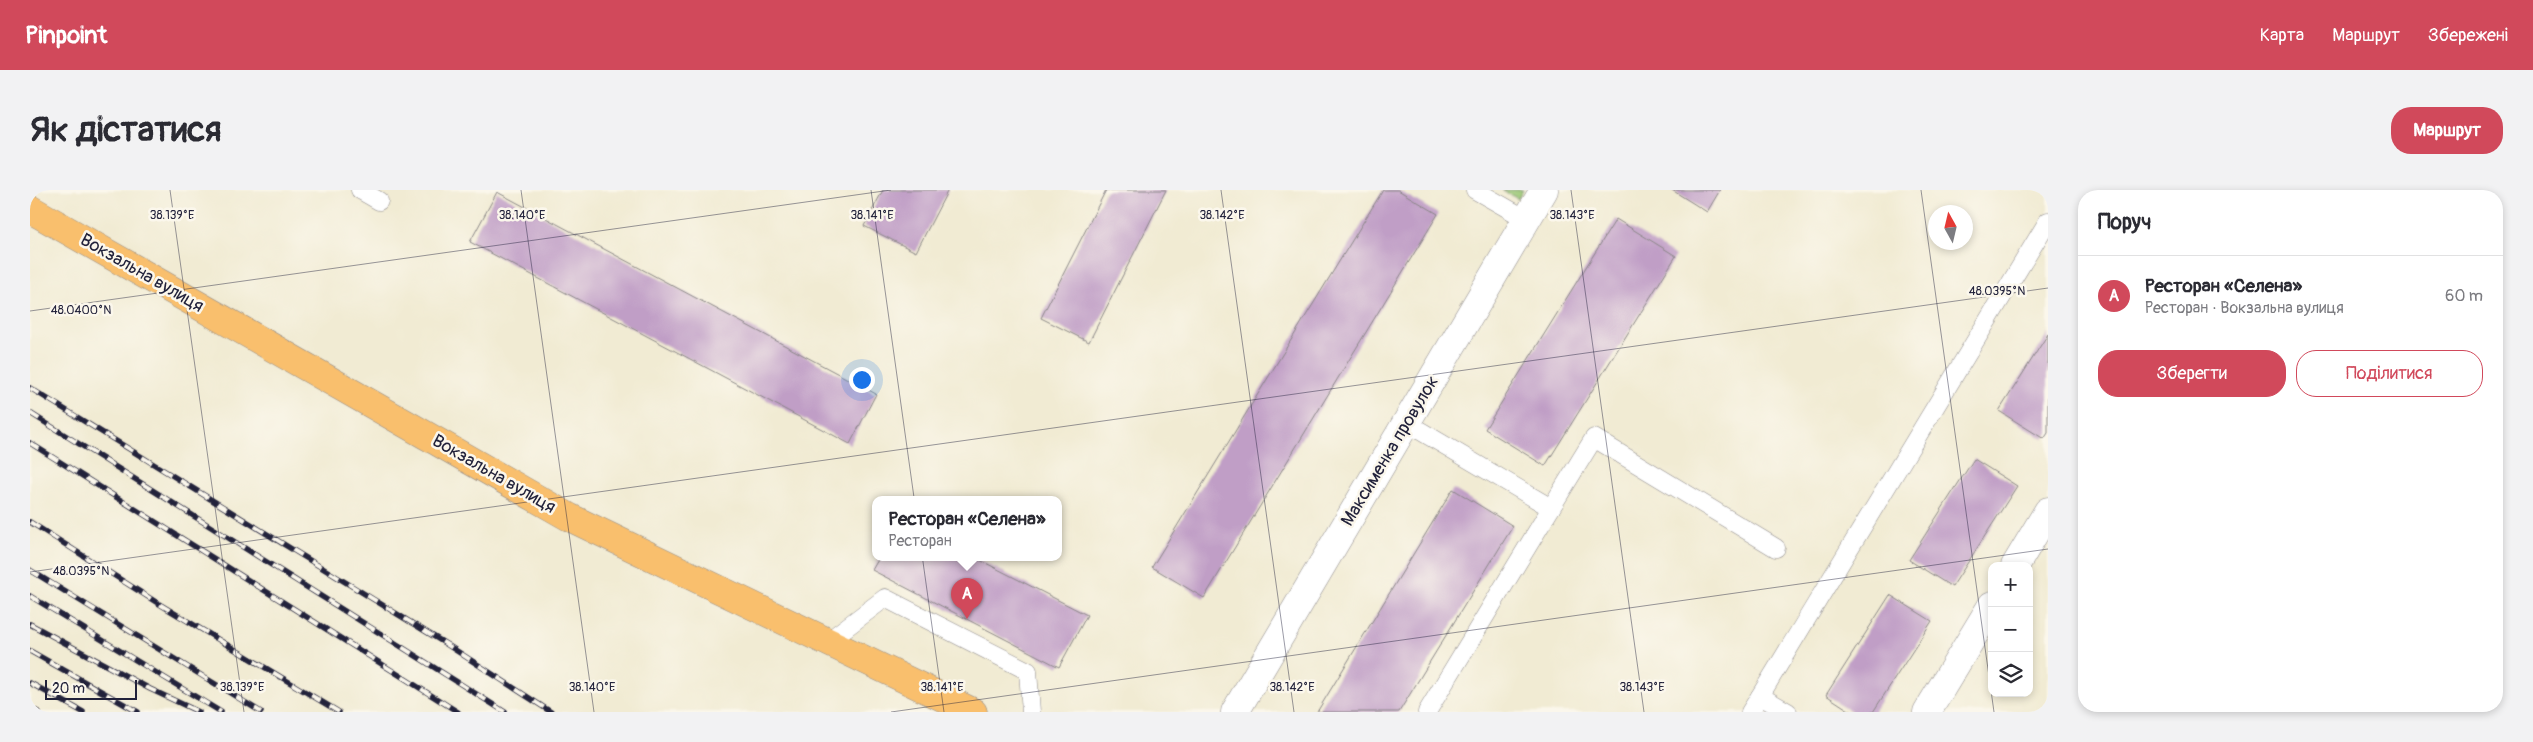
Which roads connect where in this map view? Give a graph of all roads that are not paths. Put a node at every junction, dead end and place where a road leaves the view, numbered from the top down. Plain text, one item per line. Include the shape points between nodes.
1 (360, 190) edge
2 (1474, 190) edge
3 (1544, 190) edge
4 (379, 201) dead end
5 (30, 209) edge
6 (1526, 219) junction
7 (2048, 222) edge
8 (1407, 423) junction
9 (1551, 508) junction
10 (2048, 511) edge
11 (1776, 548) dead end
12 (2017, 562) edge
13 (1991, 607) edge
14 (827, 642) junction
15 (1760, 696) junction
16 (973, 712) edge
17 (1030, 712) edge
18 (1235, 712) edge
19 (1427, 712) edge
20 (1750, 712) edge
21 (1788, 712) edge
22 (1927, 712) edge

1 - 4 lane
2 - 6 lane
3 - 6 street, Максименка провулок
5 - 14 main road, Вокзальна вулиця via 569,517
6 - 8 street, Максименка провулок
7 - 15 lane
8 - 9 lane
8 - 18 street, Максименка провулок
9 - 11 lane via 1594,438
9 - 19 lane
10 - 12 street
13 - 22 street
14 - 16 main road, Вокзальна вулиця
14 - 17 lane via 885,598 1028,671
15 - 20 lane
15 - 21 lane

